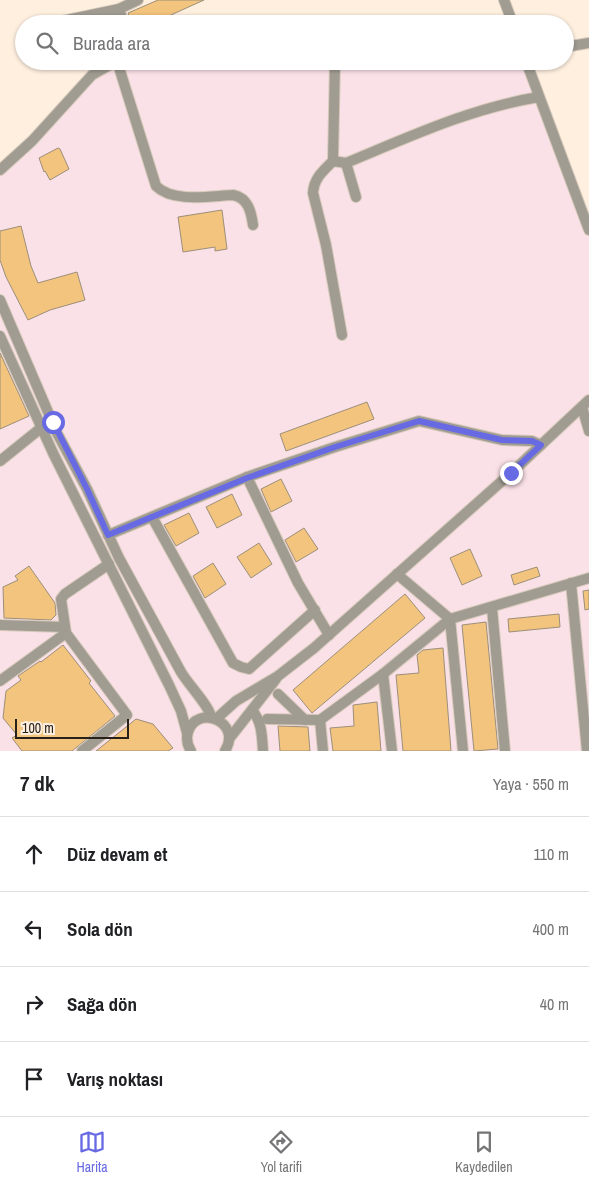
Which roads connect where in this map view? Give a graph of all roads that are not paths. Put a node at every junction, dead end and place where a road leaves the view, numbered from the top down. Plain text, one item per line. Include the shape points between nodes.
1 (138, 0) edge
2 (504, 0) edge
3 (122, 4) edge
4 (83, 15) edge
5 (510, 15) edge
6 (589, 44) edge
7 (574, 45) edge
8 (101, 70) edge
9 (120, 70) edge
10 (335, 70) edge
11 (529, 70) edge
12 (539, 97) junction
13 (333, 161) junction
14 (346, 163) junction
15 (0, 170) edge
16 (356, 197) dead end
17 (585, 208) edge
18 (254, 225) dead end
19 (589, 230) edge
20 (0, 300) edge
21 (342, 335) dead end
22 (0, 336) edge
23 (585, 403) edge
24 (41, 428) junction
25 (589, 431) edge
26 (541, 445) junction
27 (0, 461) edge
28 (247, 478) junction
29 (152, 518) junction
30 (108, 535) junction
31 (109, 564) junction
32 (397, 574) junction
33 (589, 578) edge
34 (571, 583) junction
35 (492, 608) junction
36 (315, 610) junction
37 (450, 619) junction
38 (0, 625) edge
39 (65, 630) junction
40 (329, 635) junction
41 (383, 674) junction
42 (278, 676) junction
43 (0, 681) edge
44 (278, 694) dead end
45 (252, 710) junction
46 (213, 718) junction
47 (267, 719) dead end
48 (304, 720) junction
49 (320, 720) junction
50 (187, 745) edge
51 (227, 747) edge
52 (82, 751) edge
53 (263, 751) edge
54 (323, 751) edge
55 (392, 751) edge
56 (463, 751) edge
57 (505, 751) edge
58 (586, 751) edge

1 - 3 street
2 - 5 street
3 - 4 street
6 - 7 street
8 - 15 street via 92,75 32,141
9 - 18 street via 156,186 174,196 240,197 249,206
10 - 13 street
11 - 12 street
12 - 14 street via 467,114
12 - 17 street
13 - 14 street
13 - 21 street via 318,176 313,193
14 - 16 street
17 - 19 street
20 - 30 street via 57,433
22 - 24 street
23 - 25 street
23 - 26 street
24 - 27 street
24 - 31 street
26 - 28 street via 532,441 502,440 419,421
26 - 32 street
28 - 29 street
28 - 36 street via 298,583
29 - 30 street
29 - 36 street via 236,666 249,668
30 - 46 street via 181,672
31 - 39 street via 63,595
31 - 50 street via 181,711
32 - 37 street
32 - 40 street
33 - 34 street
34 - 35 street
34 - 58 street
35 - 37 street
35 - 57 street
36 - 40 street
37 - 41 street
37 - 56 street
38 - 39 street
39 - 43 street
39 - 52 street via 127,715
40 - 42 street
41 - 49 street
41 - 55 street
42 - 45 street
42 - 46 street
44 - 48 street
45 - 51 street
45 - 53 street via 259,721
46 - 50 street via 201,718 189,728
46 - 51 street via 227,729
47 - 48 street
48 - 49 street
49 - 54 street

